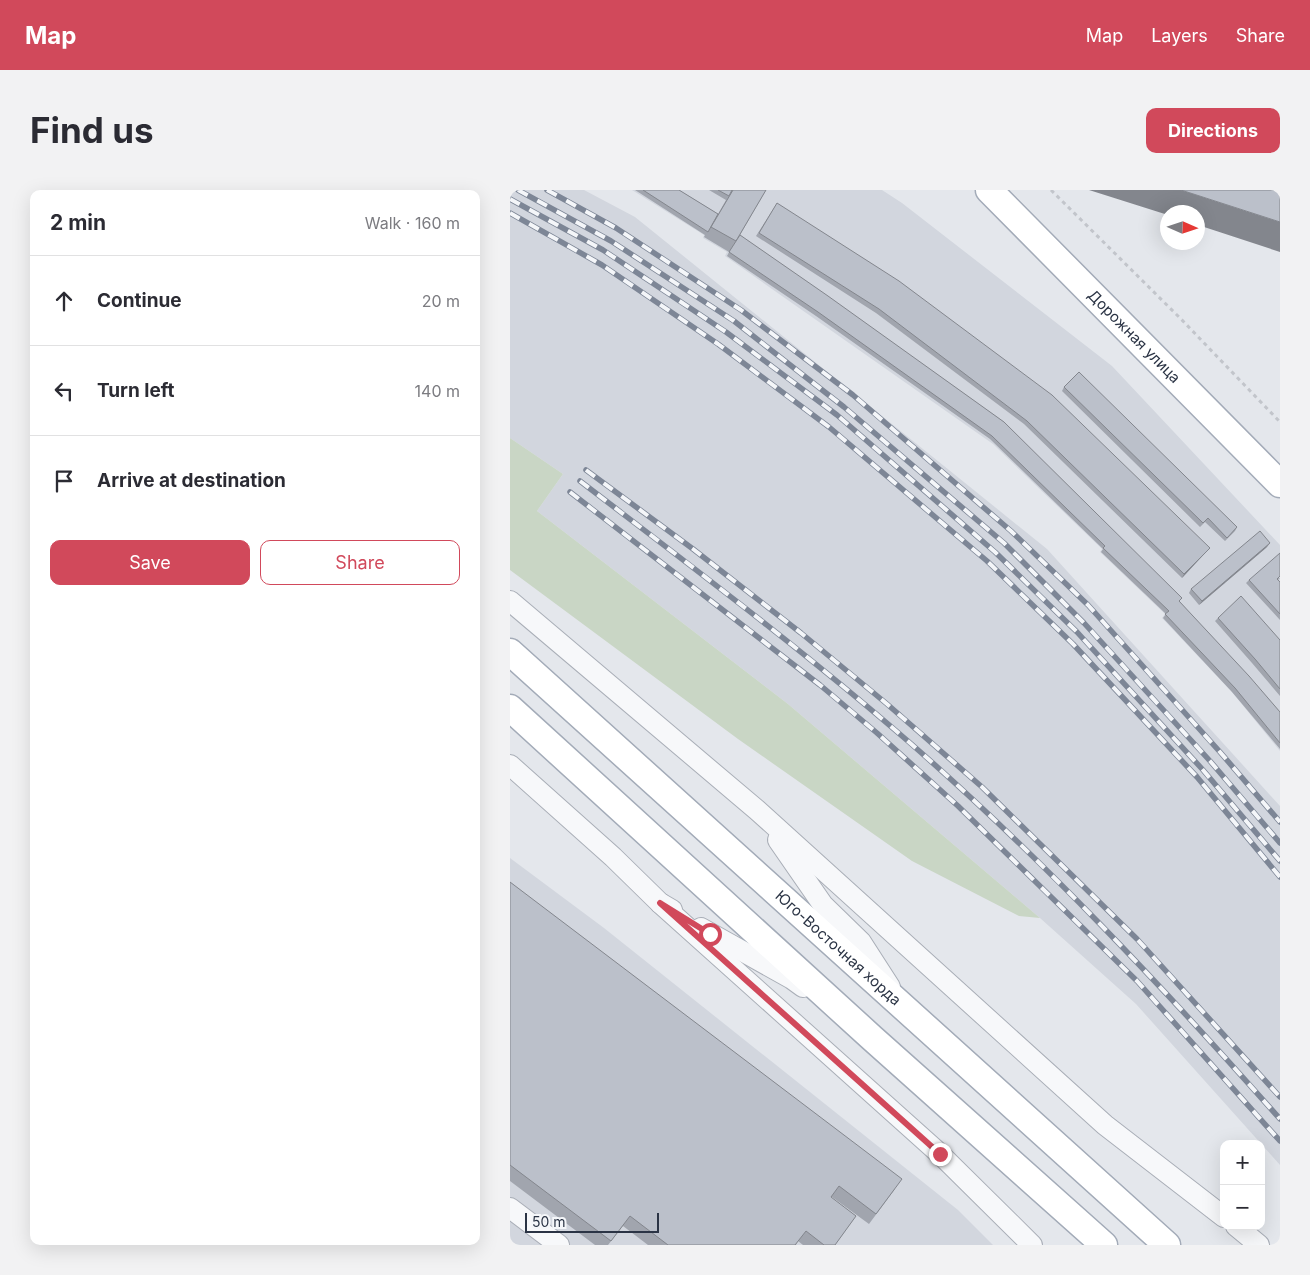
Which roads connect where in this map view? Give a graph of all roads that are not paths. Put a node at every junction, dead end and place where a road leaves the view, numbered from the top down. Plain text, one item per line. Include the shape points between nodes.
1 (989, 190) edge
2 (1280, 484) edge
3 (510, 601) edge
4 (510, 652) edge
5 (510, 708) edge
6 (510, 764) edge
7 (757, 810) junction
8 (660, 903) junction
9 (900, 1004) junction
10 (872, 1038) junction
11 (510, 1208) edge
12 (1220, 1214) edge
13 (1241, 1230) edge
14 (559, 1245) edge
15 (1032, 1245) edge
16 (1104, 1245) edge
17 (1167, 1245) edge
18 (1259, 1245) edge

1 - 2 main road, Дорожная улица
3 - 7 street
4 - 9 main road, Юго-Восточная хорда
5 - 10 main road
6 - 8 street
7 - 9 street via 823,905 861,942
7 - 12 street via 1105,1125
8 - 10 street via 792,979
8 - 15 street via 940,1154
9 - 17 main road, Юго-Восточная хорда
10 - 16 main road
11 - 14 street
13 - 18 street

